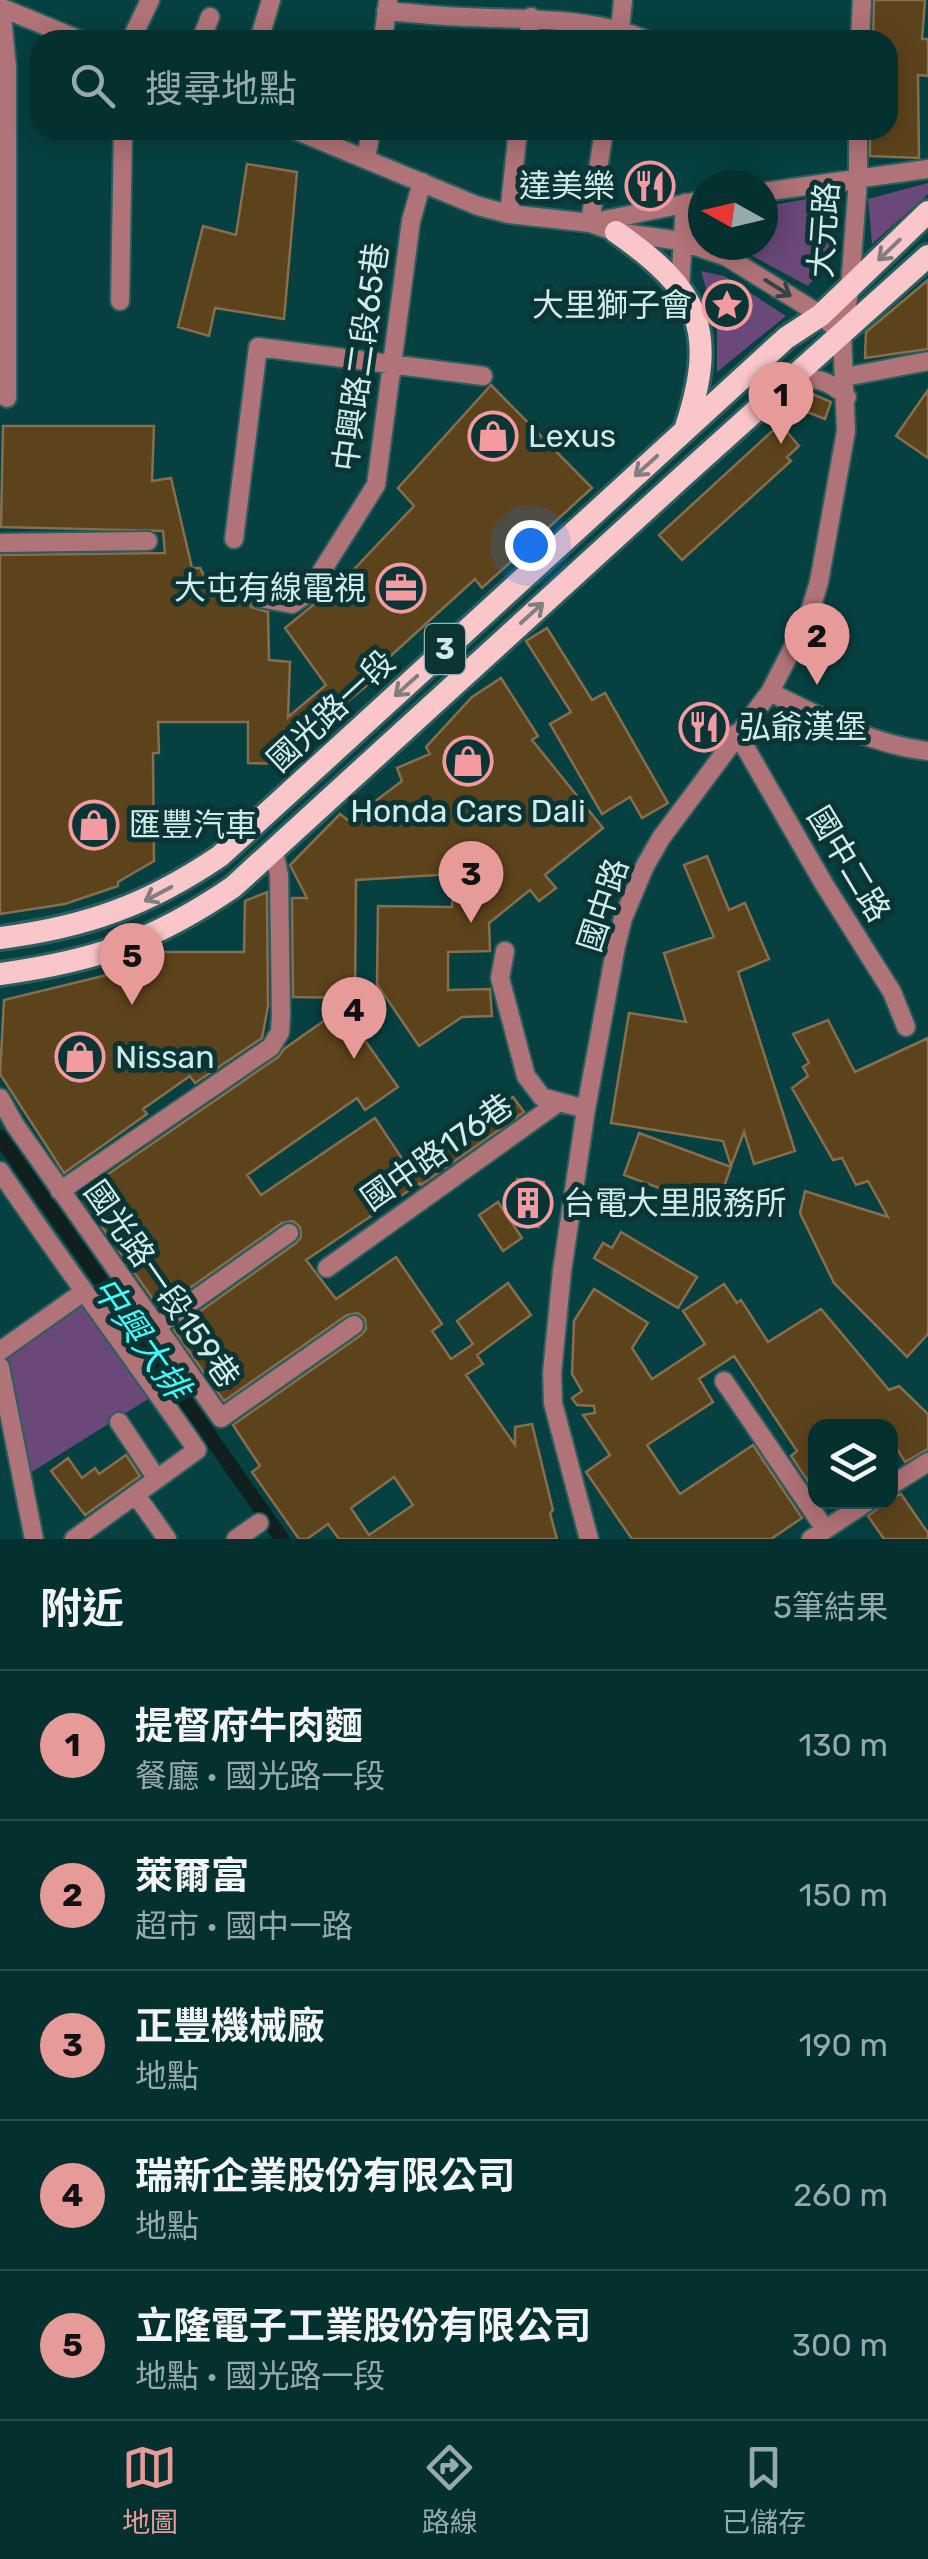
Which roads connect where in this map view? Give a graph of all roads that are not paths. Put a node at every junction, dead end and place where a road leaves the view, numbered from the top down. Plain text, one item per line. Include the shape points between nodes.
1 (150, 0) edge
2 (271, 0) edge
3 (622, 0) edge
4 (862, 0) edge
5 (387, 5) edge
6 (0, 7) edge
7 (210, 17) dead end
8 (531, 17) junction
9 (56, 30) edge
10 (136, 30) edge
11 (204, 30) edge
12 (262, 30) edge
13 (383, 30) edge
14 (529, 30) edge
15 (598, 30) edge
16 (619, 30) edge
17 (860, 30) edge
18 (3, 122) edge
19 (123, 140) edge
20 (319, 140) edge
21 (369, 140) edge
22 (517, 140) edge
23 (602, 140) edge
24 (858, 140) edge
25 (366, 159) junction
26 (928, 169) edge
27 (858, 180) junction
28 (422, 182) junction
29 (778, 190) edge
30 (688, 203) edge
31 (928, 212) edge
32 (509, 214) junction
33 (688, 220) edge
34 (590, 223) junction
35 (616, 232) junction
36 (681, 241) junction
37 (928, 256) edge
38 (850, 287) junction
39 (680, 288) junction
40 (120, 301) dead end
41 (821, 314) junction
42 (842, 334) junction
43 (928, 362) edge
44 (394, 363) junction
45 (483, 376) dead end
46 (845, 377) junction
47 (788, 382) junction
48 (847, 397) junction
49 (7, 398) dead end
50 (685, 431) junction
51 (234, 538) dead end
52 (148, 541) dead end
53 (0, 543) edge
54 (260, 598) dead end
55 (770, 692) junction
56 (737, 734) junction
57 (928, 751) edge
58 (274, 851) junction
59 (0, 938) edge
60 (505, 950) dead end
61 (0, 974) edge
62 (906, 1027) dead end
63 (0, 1098) edge
64 (560, 1102) junction
65 (586, 1108) junction
66 (0, 1171) edge
67 (60, 1191) junction
68 (289, 1233) dead end
69 (327, 1268) dead end
70 (82, 1293) junction
71 (354, 1325) dead end
72 (156, 1327) junction
73 (0, 1352) edge
74 (0, 1367) edge
75 (724, 1381) dead end
76 (119, 1422) dead end
77 (928, 1462) edge
78 (157, 1480) junction
79 (898, 1481) edge
80 (136, 1494) junction
81 (856, 1509) edge
82 (259, 1523) dead end
83 (818, 1534) edge
84 (34, 1539) edge
85 (74, 1539) edge
86 (167, 1539) edge
87 (236, 1539) edge
88 (589, 1539) edge

1 - 10 street
2 - 12 street
3 - 16 street
4 - 17 street
5 - 8 street via 465,17
5 - 13 street
6 - 9 street
6 - 18 street via 8,66
7 - 11 street
8 - 14 street
8 - 15 street
18 - 49 street
19 - 40 street
20 - 25 street
21 - 25 street
22 - 32 street
23 - 34 street
24 - 27 street, 大元路
25 - 28 street
26 - 27 street
27 - 29 street
27 - 38 street, 大元路
28 - 32 street
28 - 44 street, 中興路二段65巷
30 - 34 street
31 -> 38 main road, 國光路一段 / 3
32 - 34 street
33 - 36 street
34 - 35 street
35 - 36 street
35 - 39 main road
36 - 39 street
36 -> 41 street via 727,257
37 - 42 main road, 國光路一段 / 3
38 - 41 main road, 國光路一段 / 3
38 - 42 street, 大元路
39 - 50 main road via 702,346
41 - 42 street
41 - 50 main road, 國光路一段 / 3
42 - 46 street, 國中路
42 - 47 main road, 國光路一段 / 3
43 - 46 street
44 - 45 street
44 - 51 street via 258,347
44 - 54 street, 中興路二段65巷 via 376,485 308,592 292,604
46 - 48 street, 國中路
47 - 48 street via 818,380
58 -> 47 main road, 國光路一段 / 3
48 - 55 street, 國中路 via 819,582
50 -> 59 main road, 國光路一段 / 3 via 220,856 132,907 65,928
52 - 53 street
55 - 56 street, 國中路
55 - 57 street via 862,734
56 - 62 street, 國中二路 via 892,992
56 - 65 street, 國中路 via 636,882
58 - 61 main road, 國光路一段 / 3 via 198,911 140,942
58 - 67 street via 281,1014 271,1047
60 - 64 street via 500,978 526,1076 542,1096
63 - 67 street, 國光路一段159巷
64 - 65 street, 國中路176巷
64 - 69 street, 國中路176巷
65 - 88 street, 國中路 via 552,1388
66 - 70 street
67 - 72 street, 國光路一段159巷
68 - 72 street
70 - 73 street
70 - 78 street via 196,1450
71 - 72 street, 國光路一段159巷 via 220,1418
74 - 84 street
75 - 83 street
76 - 78 street
77 - 79 street
78 - 80 street
80 - 85 street
80 - 86 street
81 - 83 street
82 - 87 street

